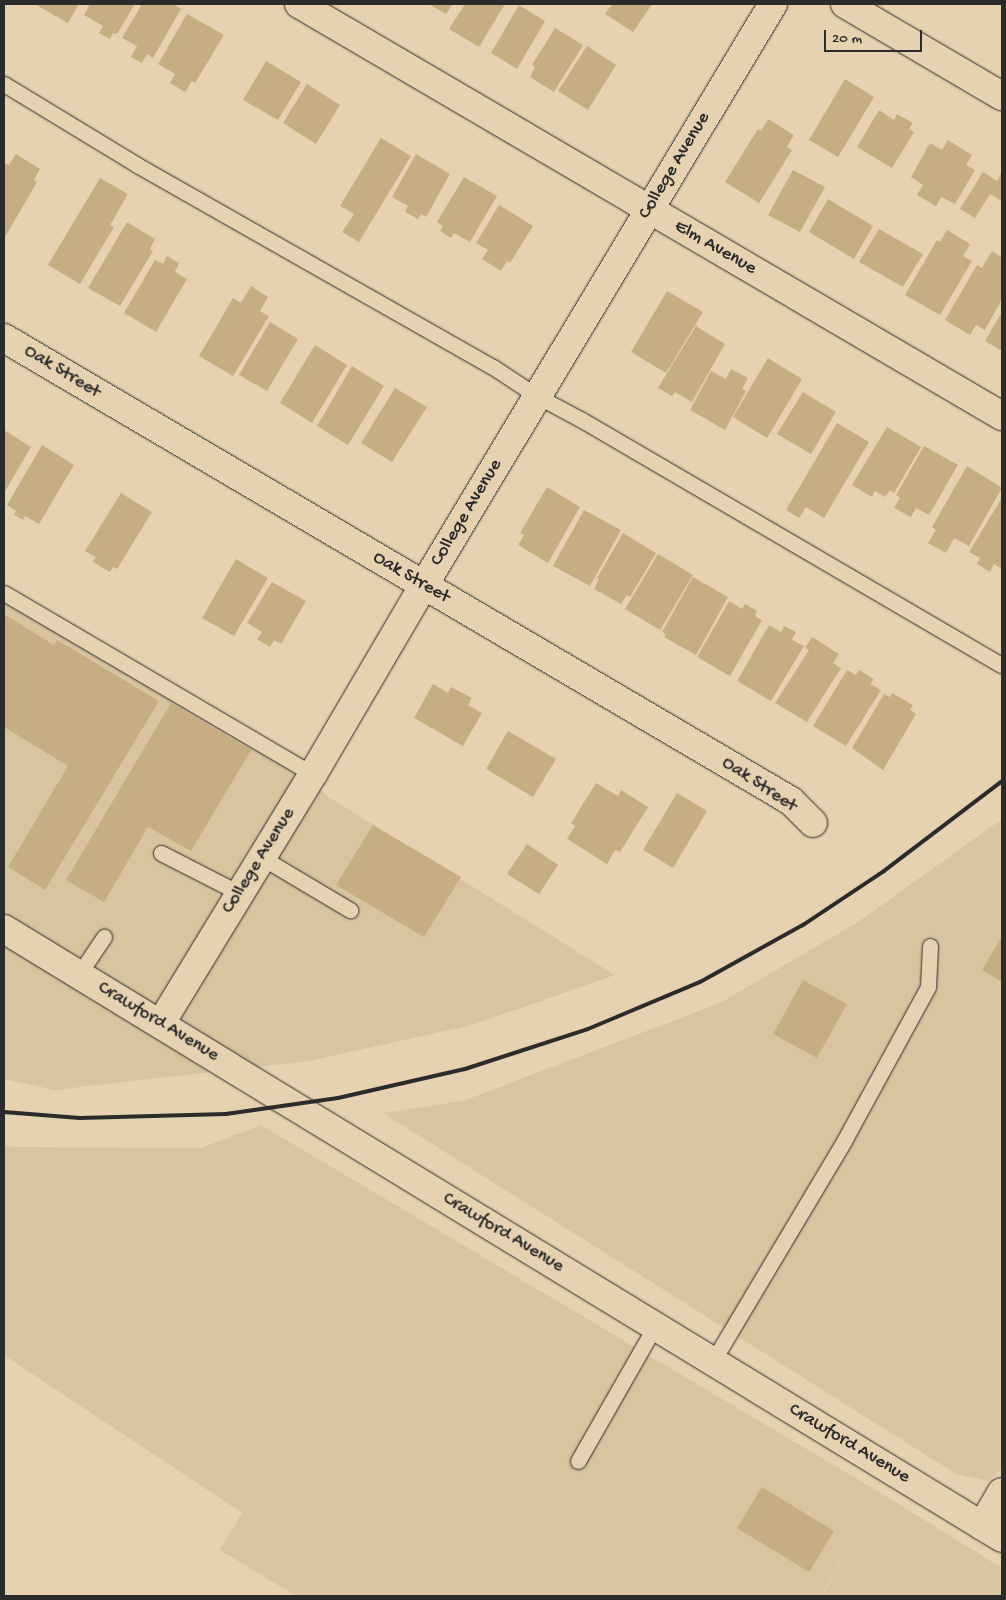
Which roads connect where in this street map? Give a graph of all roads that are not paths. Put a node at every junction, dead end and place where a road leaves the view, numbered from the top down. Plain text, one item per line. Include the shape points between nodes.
1 (299, 4) edge
2 (773, 4) edge
3 (845, 4) edge
4 (4, 84) edge
5 (1002, 96) edge
6 (650, 209) junction
7 (4, 338) edge
8 (537, 396) junction
9 (1002, 416) edge
10 (424, 585) junction
11 (4, 593) edge
12 (1002, 665) edge
13 (313, 774) junction
14 (813, 823) dead end
15 (161, 853) dead end
16 (261, 857) junction
17 (239, 893) junction
18 (350, 910) dead end
19 (4, 929) edge
20 (104, 937) dead end
21 (930, 946) dead end
22 (79, 974) junction
23 (161, 1023) junction
24 (655, 1326) junction
25 (713, 1361) junction
26 (578, 1461) dead end
27 (1002, 1492) edge
28 (992, 1532) edge

1 - 6 street, Elm Avenue
2 - 6 street, College Avenue
3 - 5 street
4 - 8 lane via 137,166 493,366
6 - 8 street, College Avenue
6 - 9 street, Elm Avenue
7 - 10 street, Oak Street
8 - 10 street, College Avenue
8 - 12 lane
10 - 13 street, College Avenue
10 - 14 street, Oak Street via 791,801
11 - 13 lane
13 - 16 street, College Avenue
15 - 17 lane
16 - 17 street, College Avenue
16 - 18 lane
17 - 23 street, College Avenue
19 - 22 street, Crawford Avenue
20 - 22 lane
21 - 25 lane via 928,987 844,1141
22 - 23 street, Crawford Avenue
23 - 24 street, Crawford Avenue
24 - 25 street, Crawford Avenue
24 - 26 lane
25 - 28 street, Crawford Avenue
27 - 28 street

